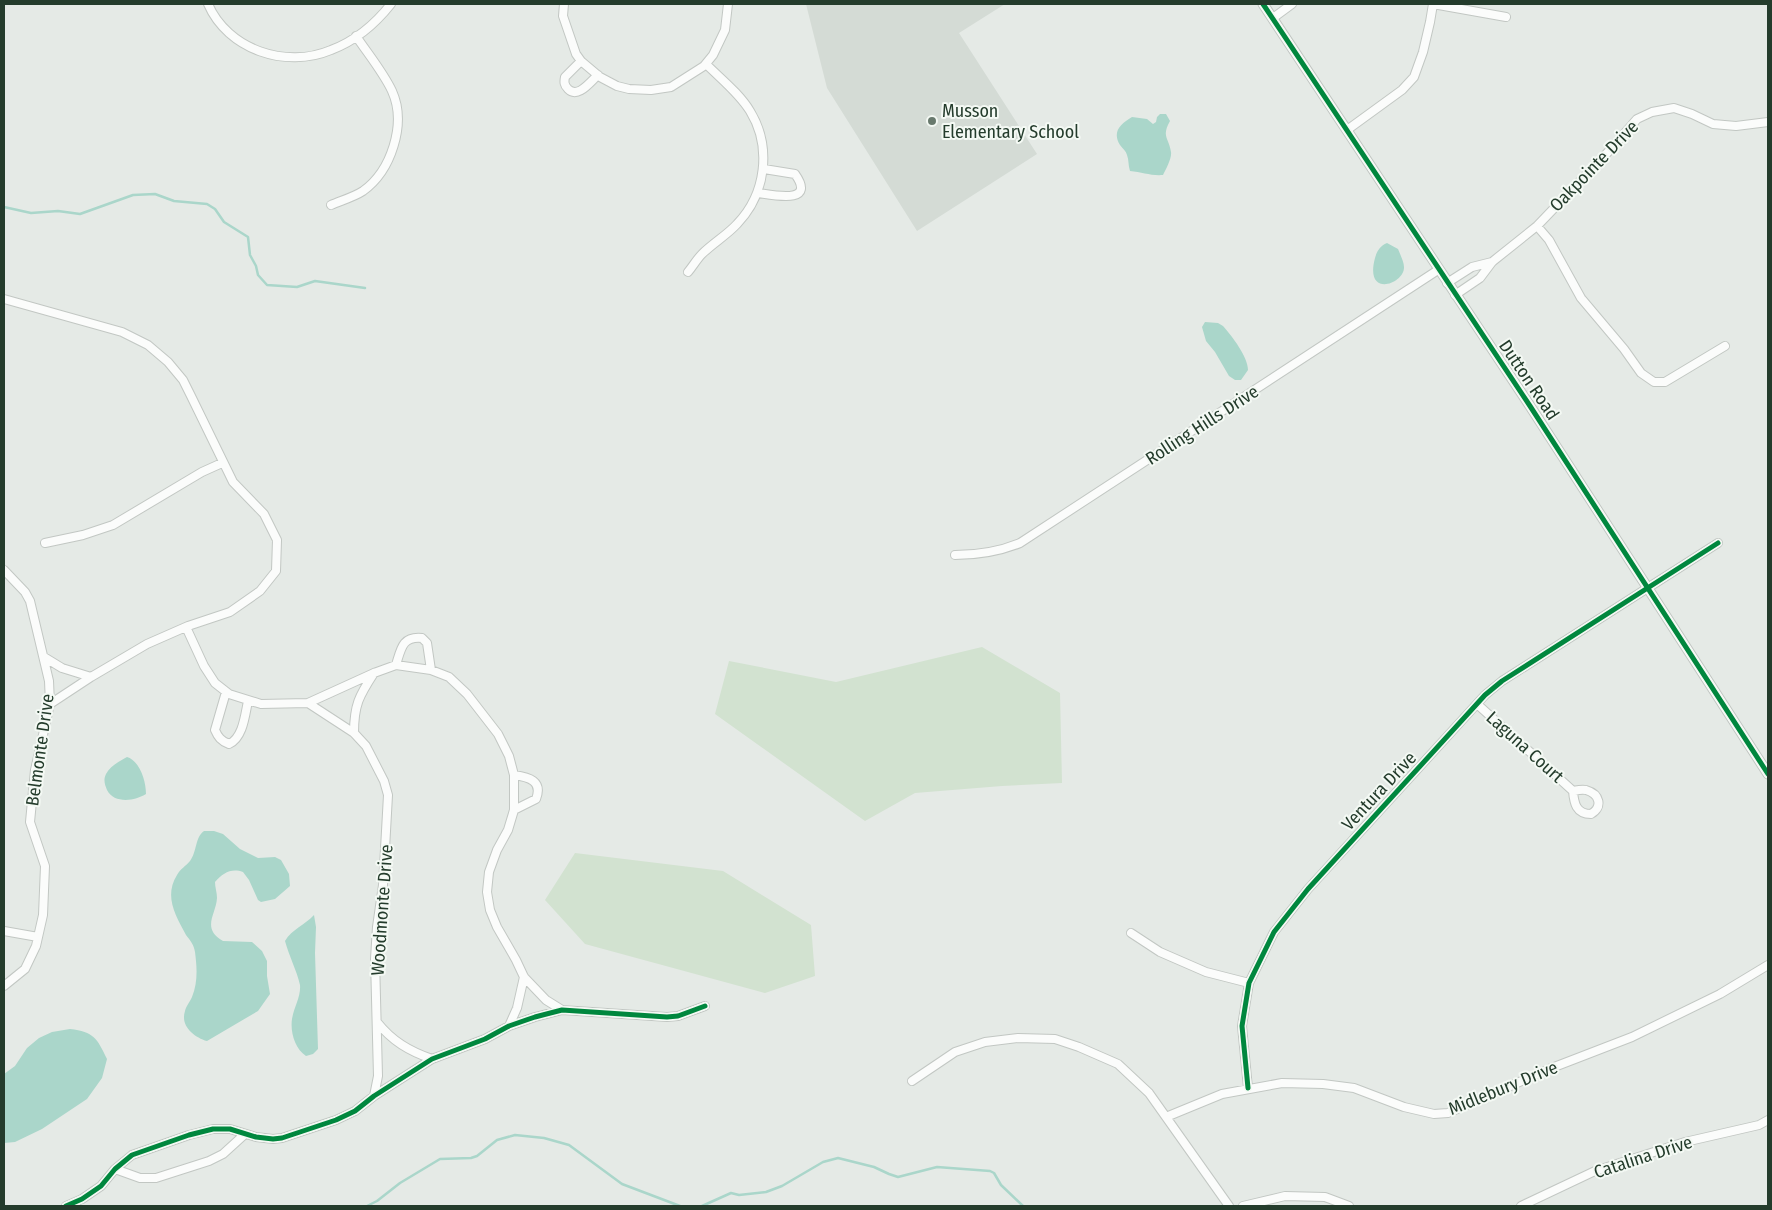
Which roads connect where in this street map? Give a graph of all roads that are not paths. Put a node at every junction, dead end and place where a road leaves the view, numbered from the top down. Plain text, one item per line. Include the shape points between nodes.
1 (208, 4) edge
2 (391, 4) edge
3 (564, 4) edge
4 (728, 4) edge
5 (1263, 4) edge
6 (1292, 4) edge
7 (1433, 4) edge
8 (1506, 17) dead end
9 (1273, 18) junction
10 (356, 36) junction
11 (581, 61) junction
12 (706, 64) junction
13 (598, 75) junction
14 (1768, 122) edge
15 (1347, 130) junction
16 (764, 169) junction
17 (758, 193) junction
18 (331, 205) dead end
19 (1537, 226) junction
20 (1492, 262) junction
21 (1472, 267) junction
22 (1438, 270) junction
23 (688, 272) dead end
24 (1480, 278) junction
25 (1447, 282) junction
26 (1455, 294) junction
27 (4, 299) edge
28 (1725, 346) dead end
29 (222, 463) junction
30 (45, 543) dead end
31 (1718, 543) dead end
32 (955, 555) dead end
33 (4, 571) edge
34 (1648, 589) junction
35 (186, 627) junction
36 (44, 657) junction
37 (396, 665) junction
38 (431, 670) junction
39 (374, 673) junction
40 (91, 677) junction
41 (226, 692) junction
42 (248, 701) junction
43 (50, 704) junction
44 (308, 704) junction
45 (1477, 704) junction
46 (354, 733) junction
47 (1768, 774) edge
48 (514, 776) junction
49 (1573, 791) dead end
50 (514, 810) junction
51 (4, 931) edge
52 (1131, 933) dead end
53 (38, 937) junction
54 (1768, 965) edge
55 (524, 978) junction
56 (1249, 983) junction
57 (4, 986) edge
58 (705, 1006) dead end
59 (562, 1010) junction
60 (377, 1022) junction
61 (509, 1026) junction
62 (432, 1059) junction
63 (912, 1081) dead end
64 (1248, 1088) junction
65 (374, 1096) junction
66 (1166, 1117) junction
67 (1768, 1120) edge
68 (245, 1134) junction
69 (116, 1169) junction
70 (66, 1206) edge
71 (1228, 1206) edge
72 (1242, 1206) edge
73 (1349, 1206) edge
74 (1521, 1206) edge

1 - 10 street via 217,20 235,39 278,57 304,57 331,51
2 - 10 street via 380,18
3 - 11 street via 563,16
4 - 12 street via 725,30
5 - 9 street, Dutton Road
6 - 9 street
7 - 8 street
7 - 15 street via 1414,77 1402,90
9 - 15 street, Dutton Road
10 - 18 street via 392,93 398,131 380,173 362,192
11 - 13 street
11 - 13 street via 565,77 565,86 569,90 582,90
12 - 13 street via 671,86 651,90 617,86
12 - 16 street via 734,90 758,126
14 - 19 street, Oakpointe Drive via 1724,125 1713,124 1674,108 1652,112 1637,119
15 - 22 street, Dutton Road
16 - 17 street
16 - 17 street via 795,174 800,190 790,197
17 - 23 street via 737,224
19 - 20 street, Oakpointe Drive
19 - 28 street via 1549,240 1582,298 1641,373 1654,382 1664,382
20 - 21 street, Oakpointe Drive
20 - 24 street, Oakpointe Drive
21 - 24 street
21 - 25 street, Oakpointe Drive
22 - 25 street, Dutton Road
22 - 32 street, Rolling Hills Drive via 1020,543 978,555
24 - 26 street, Oakpointe Drive
25 - 26 street, Dutton Road
26 - 34 street, Dutton Road
27 - 29 street via 122,332 148,345 183,380
29 - 30 street via 112,525
29 - 35 street via 233,482 264,514 277,540 276,571 260,591 230,612
31 - 34 street, Ventura Drive
33 - 36 street, Belmonte Drive via 30,601
34 - 45 street, Ventura Drive via 1502,681
34 - 47 street, Dutton Road
35 - 40 street via 147,644
35 - 41 street via 204,666 215,683
36 - 40 street via 62,668
36 - 43 street, Belmonte Drive
37 - 38 street
37 - 38 street via 407,640 422,638 427,643
37 - 39 street
38 - 48 street via 449,677 467,694 498,734
39 - 44 street
39 - 46 street via 359,695
40 - 43 street
41 - 42 street
41 - 42 street via 215,730 223,742 229,744 239,735
42 - 44 street
43 - 53 street, Belmonte Drive via 35,770 30,822 45,866 43,915
44 - 46 street, Woodmonte Drive
45 - 49 street, Laguna Court
45 - 56 street, Ventura Drive via 1308,888 1274,932
46 - 60 street, Woodmonte Drive via 377,765 388,795 384,867 376,927
48 - 50 street
48 - 50 street via 531,780 538,792 536,799
50 - 55 street via 508,830 496,850 487,892 496,927
51 - 53 street
52 - 56 street via 1160,952 1206,972
53 - 57 street, Belmonte Drive via 24,969
54 - 64 street, Midlebury Drive via 1720,994 1632,1037 1448,1113 1434,1114 1404,1107 1354,1088 1282,1083
55 - 59 street via 546,1000
55 - 61 street
56 - 64 street, Ventura Drive via 1242,1026
58 - 59 street via 667,1017
59 - 61 street
60 - 62 street via 403,1047
60 - 65 street, Woodmonte Drive via 378,1076
61 - 62 street via 486,1039
62 - 65 street
63 - 66 street via 955,1052 985,1042 1018,1038 1055,1040 1118,1064 1149,1093
64 - 66 street, Midlebury Drive via 1222,1094
65 - 68 street via 346,1116 282,1138
66 - 71 street
67 - 74 street, Catalina Drive via 1595,1171
68 - 69 street via 230,1129 213,1129 189,1135 132,1155
68 - 69 street via 223,1154 209,1161 156,1178 140,1178
69 - 70 street via 96,1190
72 - 73 street via 1285,1196 1325,1197

